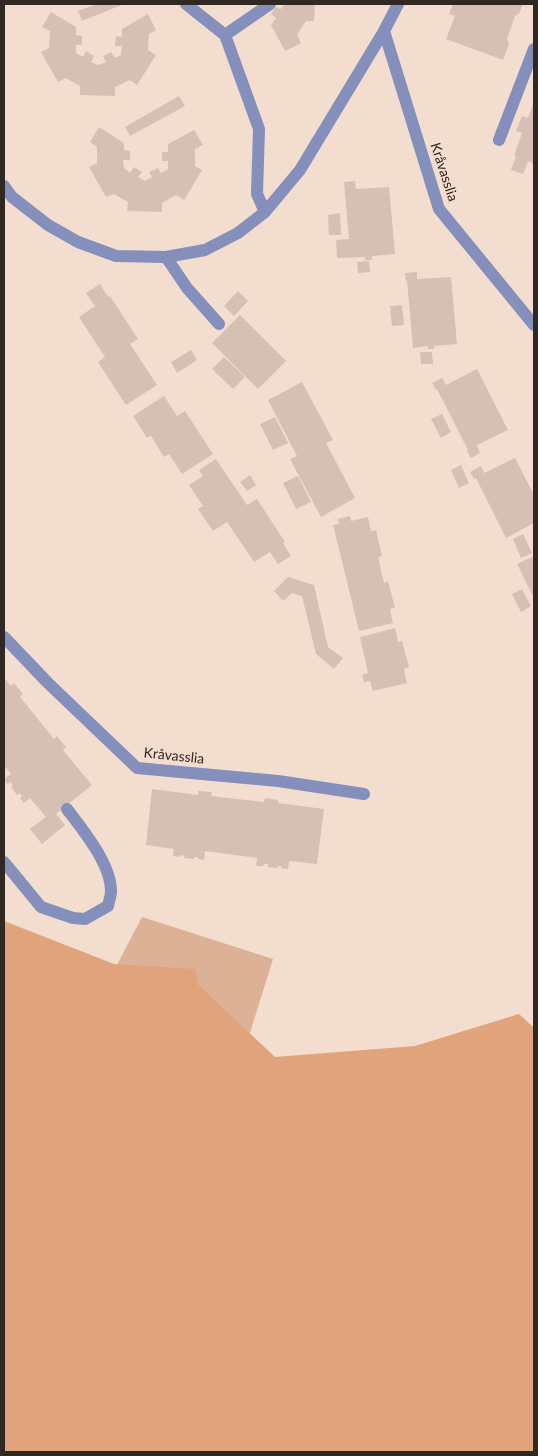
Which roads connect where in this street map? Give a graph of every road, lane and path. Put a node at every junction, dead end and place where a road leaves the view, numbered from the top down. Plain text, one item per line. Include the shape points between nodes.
1 (186, 4) edge
2 (270, 4) edge
3 (398, 4) edge
4 (384, 31) junction
5 (225, 35) junction
6 (534, 49) edge
7 (499, 140) dead end
8 (4, 186) edge
9 (264, 212) junction
10 (166, 256) junction
11 (219, 324) dead end
12 (534, 324) edge
13 (4, 638) edge
14 (364, 794) dead end
15 (66, 809) dead end
16 (4, 862) edge

1 - 5 street
2 - 5 street
3 - 4 street
4 - 9 street via 300,170
4 - 12 street, Kråvasslia via 439,209
5 - 9 street via 259,129 257,194
6 - 7 street
8 - 10 street via 12,197 48,226 78,242 116,256
9 - 10 street via 238,233 205,250
10 - 11 street via 186,288
13 - 14 street, Kråvasslia via 137,768 278,781
15 - 16 street via 107,870 111,890 108,906 85,919 41,906

